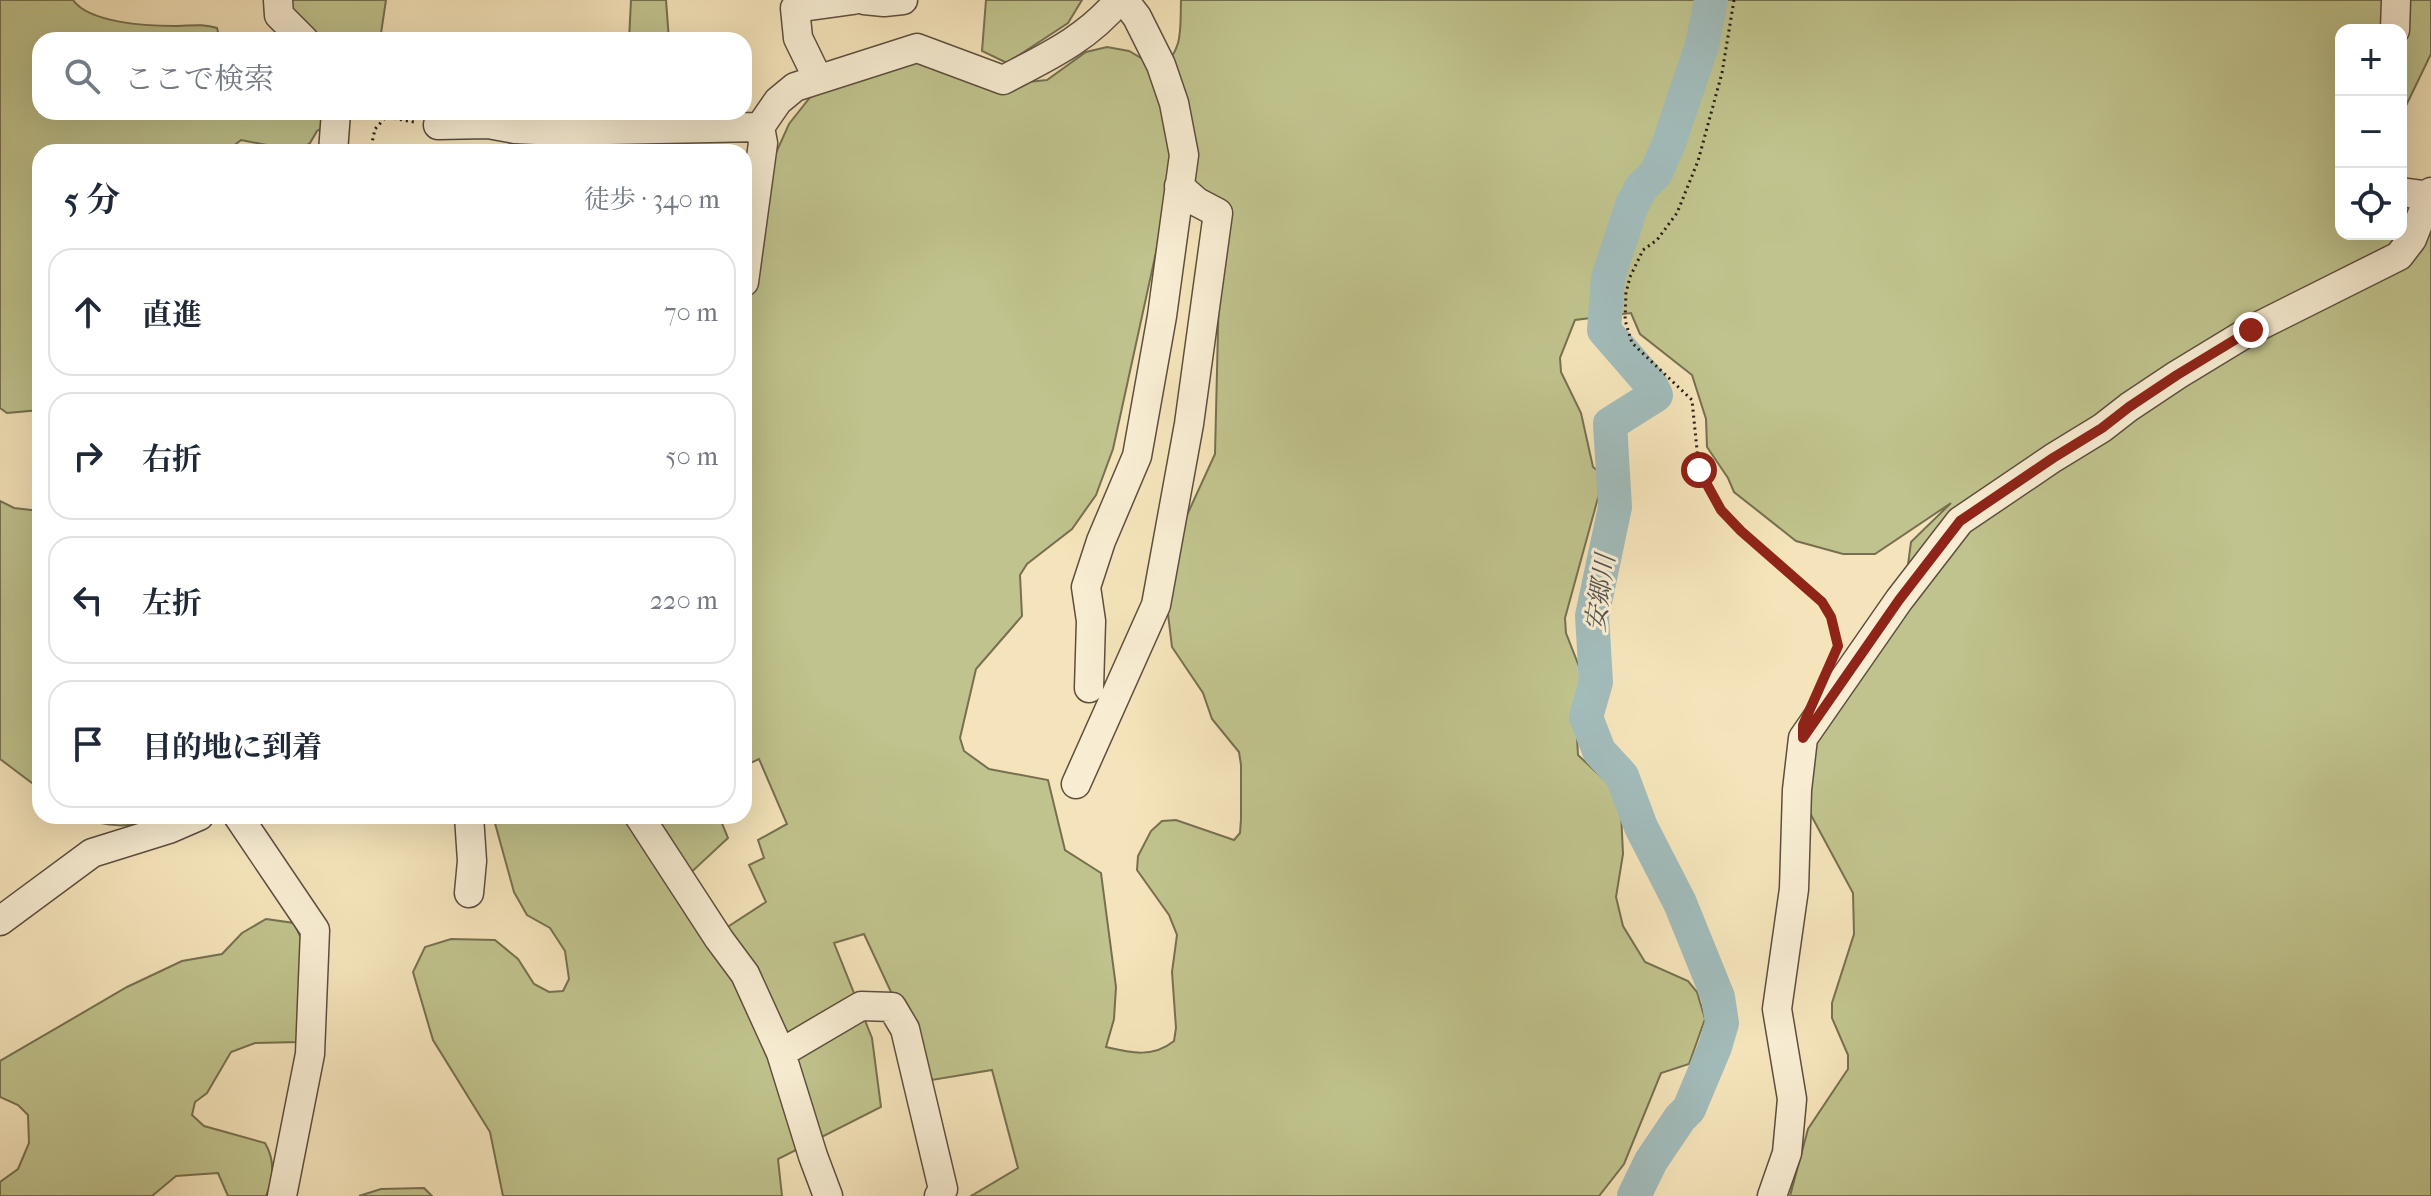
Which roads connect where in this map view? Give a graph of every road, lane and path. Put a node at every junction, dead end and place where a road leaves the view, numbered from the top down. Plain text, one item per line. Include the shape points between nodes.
1 (278, 0) edge
2 (853, 0) edge
3 (864, 0) edge
4 (903, 0) edge
5 (1122, 0) edge
6 (1734, 0) edge
7 (2396, 0) edge
8 (2395, 24) edge
9 (296, 32) edge
10 (818, 79) junction
11 (335, 120) edge
12 (383, 120) edge
13 (406, 120) edge
14 (438, 125) joint
15 (760, 127) junction
16 (334, 144) edge
17 (372, 144) edge
18 (1179, 186) junction
19 (2407, 192) edge
20 (2430, 194) edge
21 (752, 223) edge
22 (1838, 646) dead end
23 (1089, 688) dead end
24 (1076, 784) dead end
25 (181, 824) edge
26 (243, 824) edge
27 (470, 824) edge
28 (644, 824) edge
29 (469, 893) dead end
30 (0, 921) edge
31 (781, 1053) junction
32 (282, 1196) edge
33 (828, 1196) edge
34 (939, 1196) edge
35 (1772, 1196) edge

1 - 9 street via 279,15
2 - 10 street via 795,8 798,38
3 - 4 street
5 - 10 street via 1073,42 1003,80 917,48
5 - 18 street via 1137,17 1174,103 1184,155
6 - 22 path via 1722,73 1698,161 1677,213 1643,250 1630,277 1625,320 1632,343 1692,400 1699,470 1721,510 1822,602
7 - 8 street
10 - 15 street via 795,87 778,101
11 - 16 street
12 - 17 path
13 - 14 path
14 - 15 street via 557,131
15 - 21 street via 763,143
18 - 23 street via 1137,456 1086,587
18 - 24 street via 1218,213 1189,424 1156,605
19 - 20 street
20 - 35 street via 2412,239 2399,256 2251,330 1960,521 1803,738 1794,889 1777,1009 1792,1099 1787,1153
25 - 30 street via 92,853
26 - 32 street via 315,930 310,1054
27 - 29 street
28 - 31 street via 745,974
31 - 33 street
31 - 34 street via 861,1006 892,1007 905,1029 943,1189

